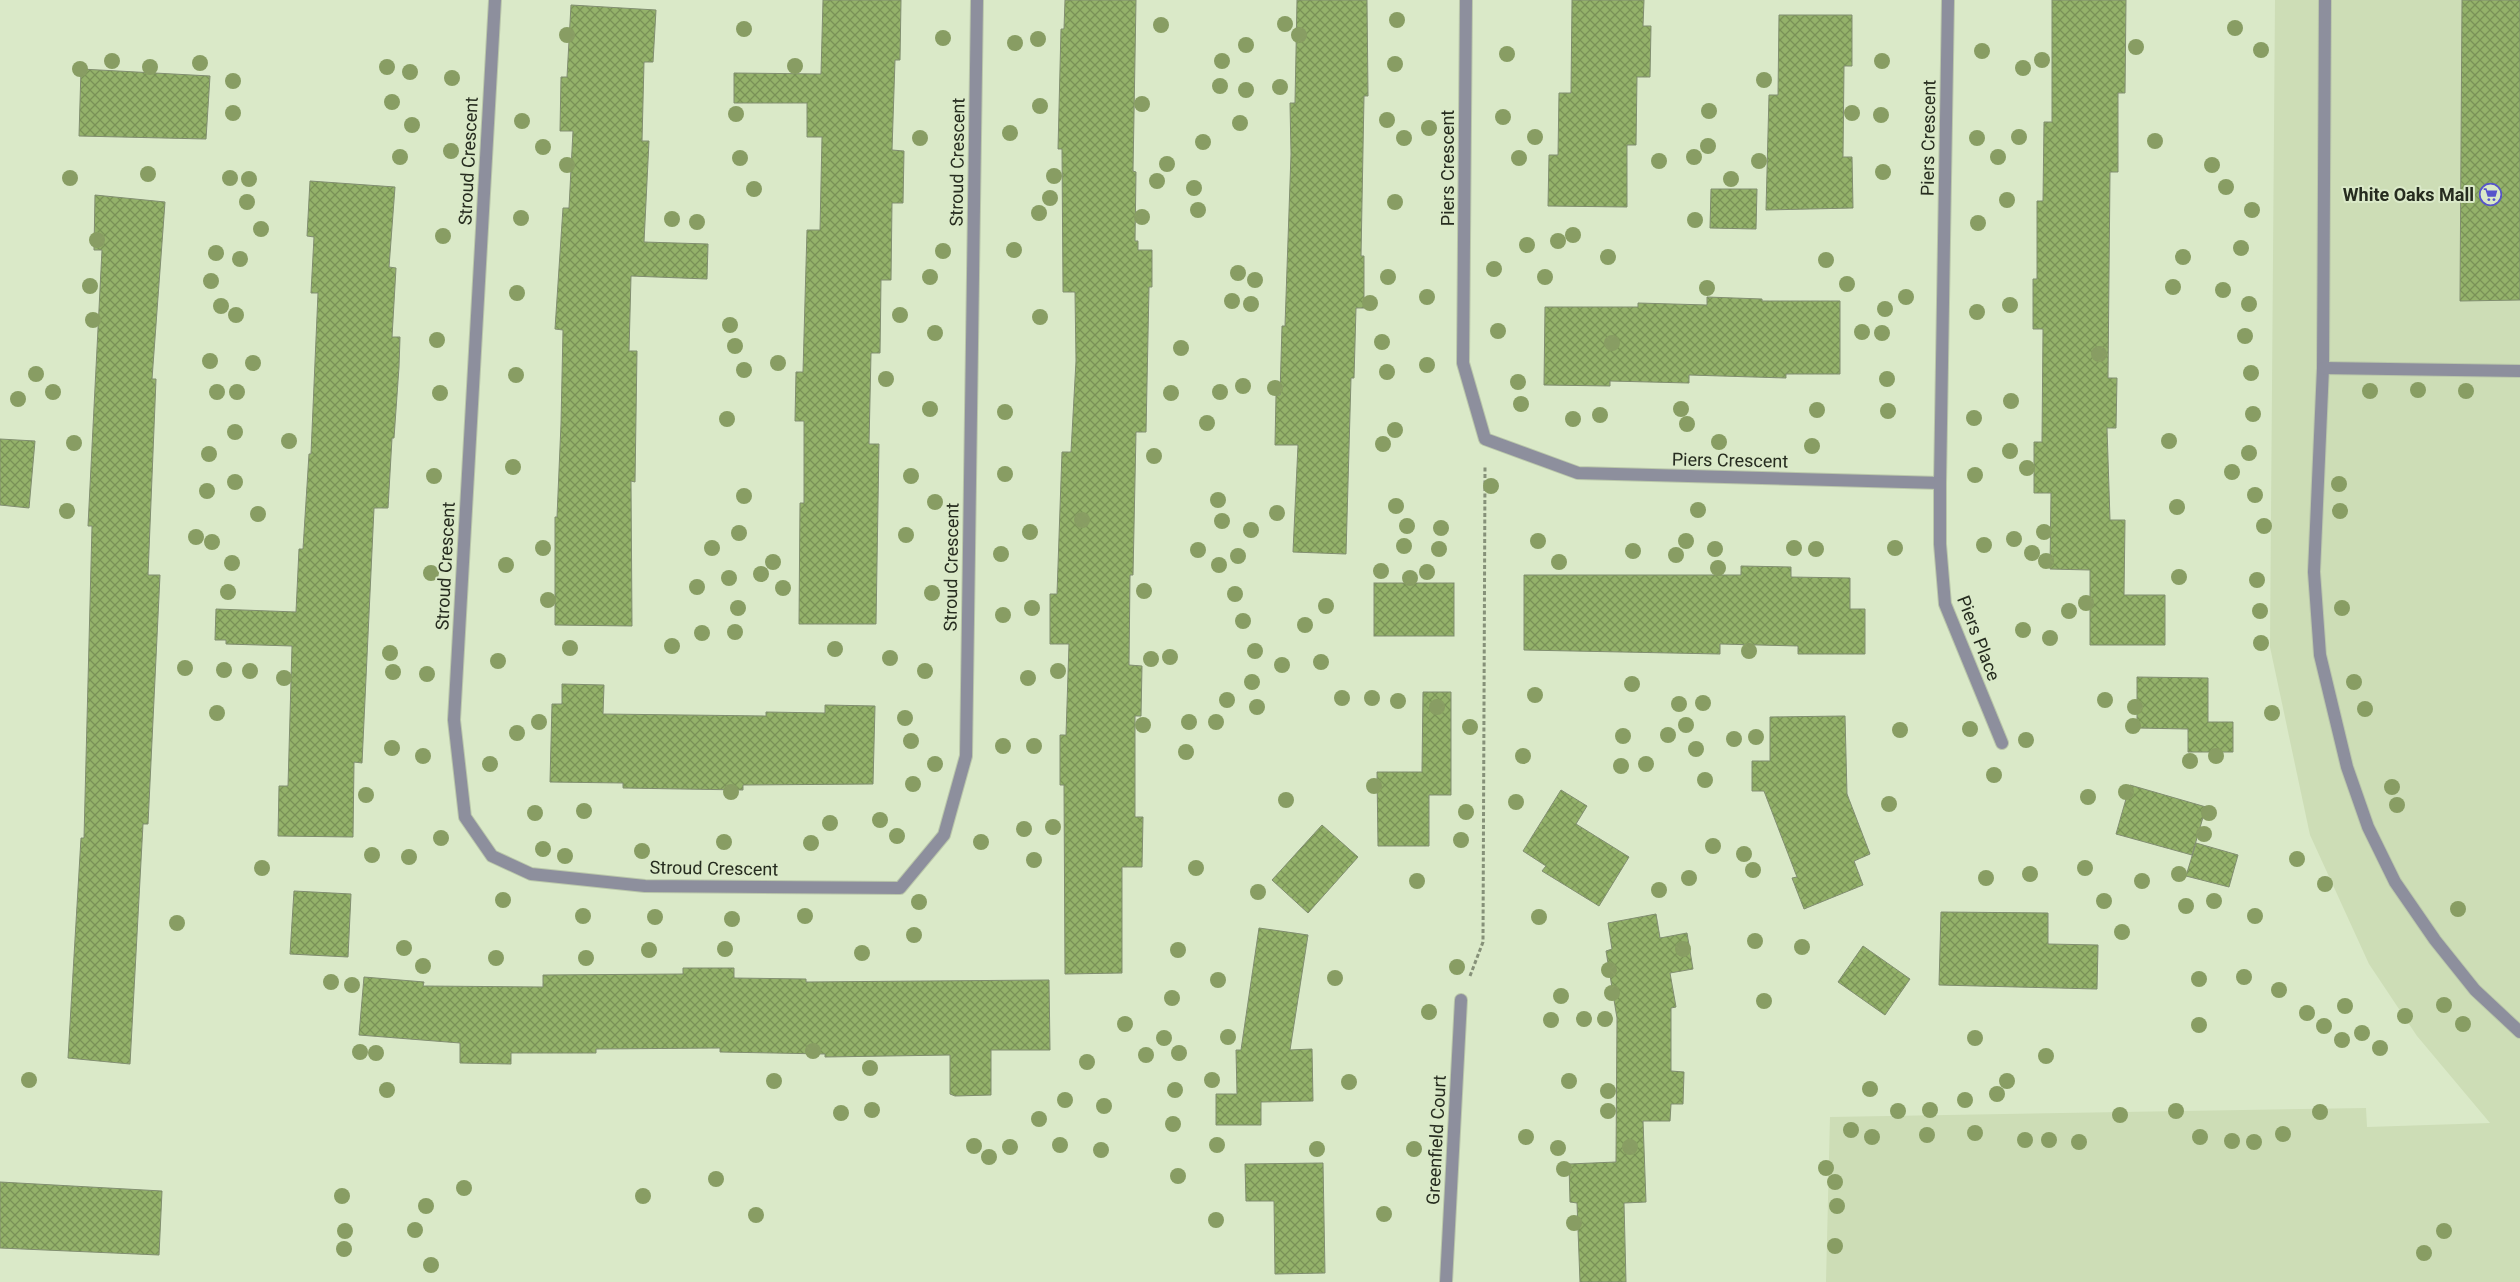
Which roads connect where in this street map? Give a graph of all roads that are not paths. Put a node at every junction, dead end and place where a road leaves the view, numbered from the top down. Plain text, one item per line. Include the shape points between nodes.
1 (495, 0) edge
2 (978, 0) edge
3 (1466, 0) edge
4 (1948, 0) edge
5 (2324, 0) edge
6 (2323, 368) junction
7 (2520, 371) edge
8 (1940, 482) junction
9 (2002, 743) dead end
10 (1461, 1000) road end
11 (2520, 1032) edge
12 (1446, 1282) edge

1 - 2 street, Stroud Crescent via 454,720 465,817 492,856 531,874 645,886 900,888 944,835 966,756
3 - 8 street, Piers Crescent via 1463,363 1486,439 1578,473
4 - 8 street, Piers Crescent
5 - 6 street
6 - 7 street
6 - 11 street via 2314,572 2320,655 2347,767 2368,827 2395,882 2475,990
8 - 9 street, Piers Place via 1940,544 1945,604
10 - 12 street, Greenfield Court

